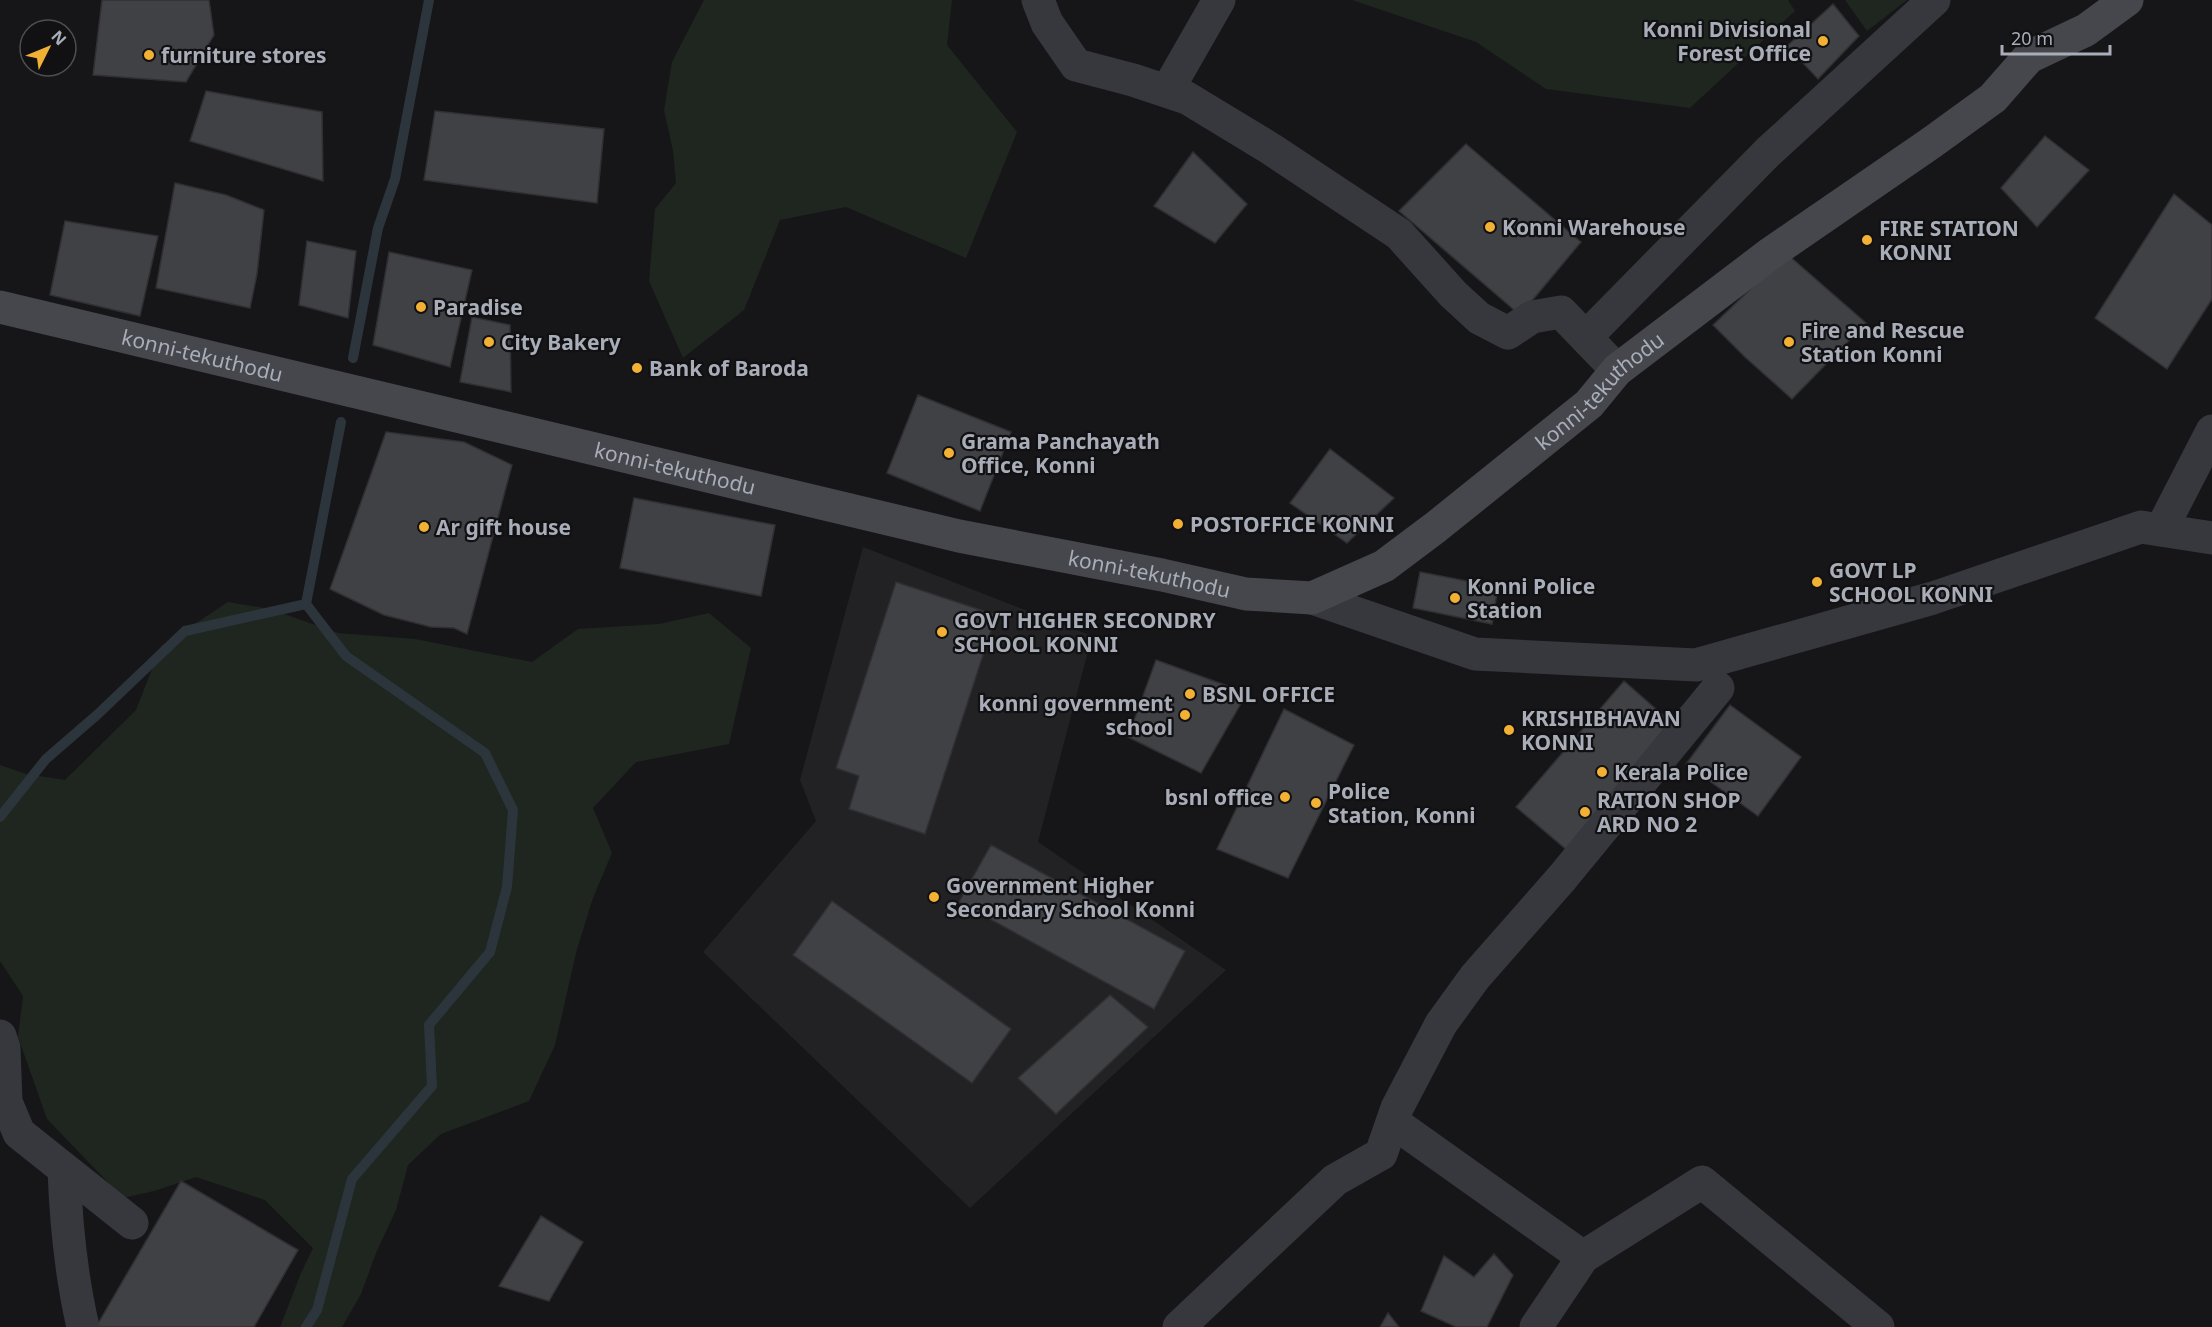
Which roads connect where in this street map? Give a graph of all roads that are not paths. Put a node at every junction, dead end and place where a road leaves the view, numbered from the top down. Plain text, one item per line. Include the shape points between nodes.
1 (1038, 0) edge
2 (1219, 0) edge
3 (1934, 0) edge
4 (2127, 0) edge
5 (1167, 91) junction
6 (0, 307) edge
7 (1586, 337) junction
8 (1617, 370) junction
9 (2212, 431) edge
10 (2161, 530) junction
11 (2212, 538) edge
12 (1312, 598) junction
13 (1718, 688) dead end
14 (0, 1036) edge
15 (1393, 1122) junction
16 (64, 1170) junction
17 (132, 1223) dead end
18 (1583, 1257) junction
19 (83, 1327) edge
20 (1179, 1327) edge
21 (1536, 1327) edge
22 (1878, 1327) edge

1 - 5 street via 1047,23 1076,65
2 - 5 street
3 - 7 street via 1768,152
4 - 8 main road, konni-tekuthodu via 2086,30 2029,57 1993,98 1771,253
5 - 7 street via 1187,98 1262,143 1399,234 1479,318 1508,333 1532,317 1561,312
6 - 12 main road, konni-tekuthodu via 959,536 1246,594
7 - 8 street
8 - 12 main road, konni-tekuthodu via 1589,404 1384,566
9 - 10 street
10 - 11 street
10 - 12 street via 2141,527 1933,598 1696,665 1475,654
13 - 15 street via 1476,977 1441,1024
14 - 16 street via 6,1102 19,1132
15 - 18 street
15 - 20 street via 1381,1154 1335,1180
16 - 17 street
16 - 19 street via 66,1222
18 - 21 street
18 - 22 street via 1702,1182

